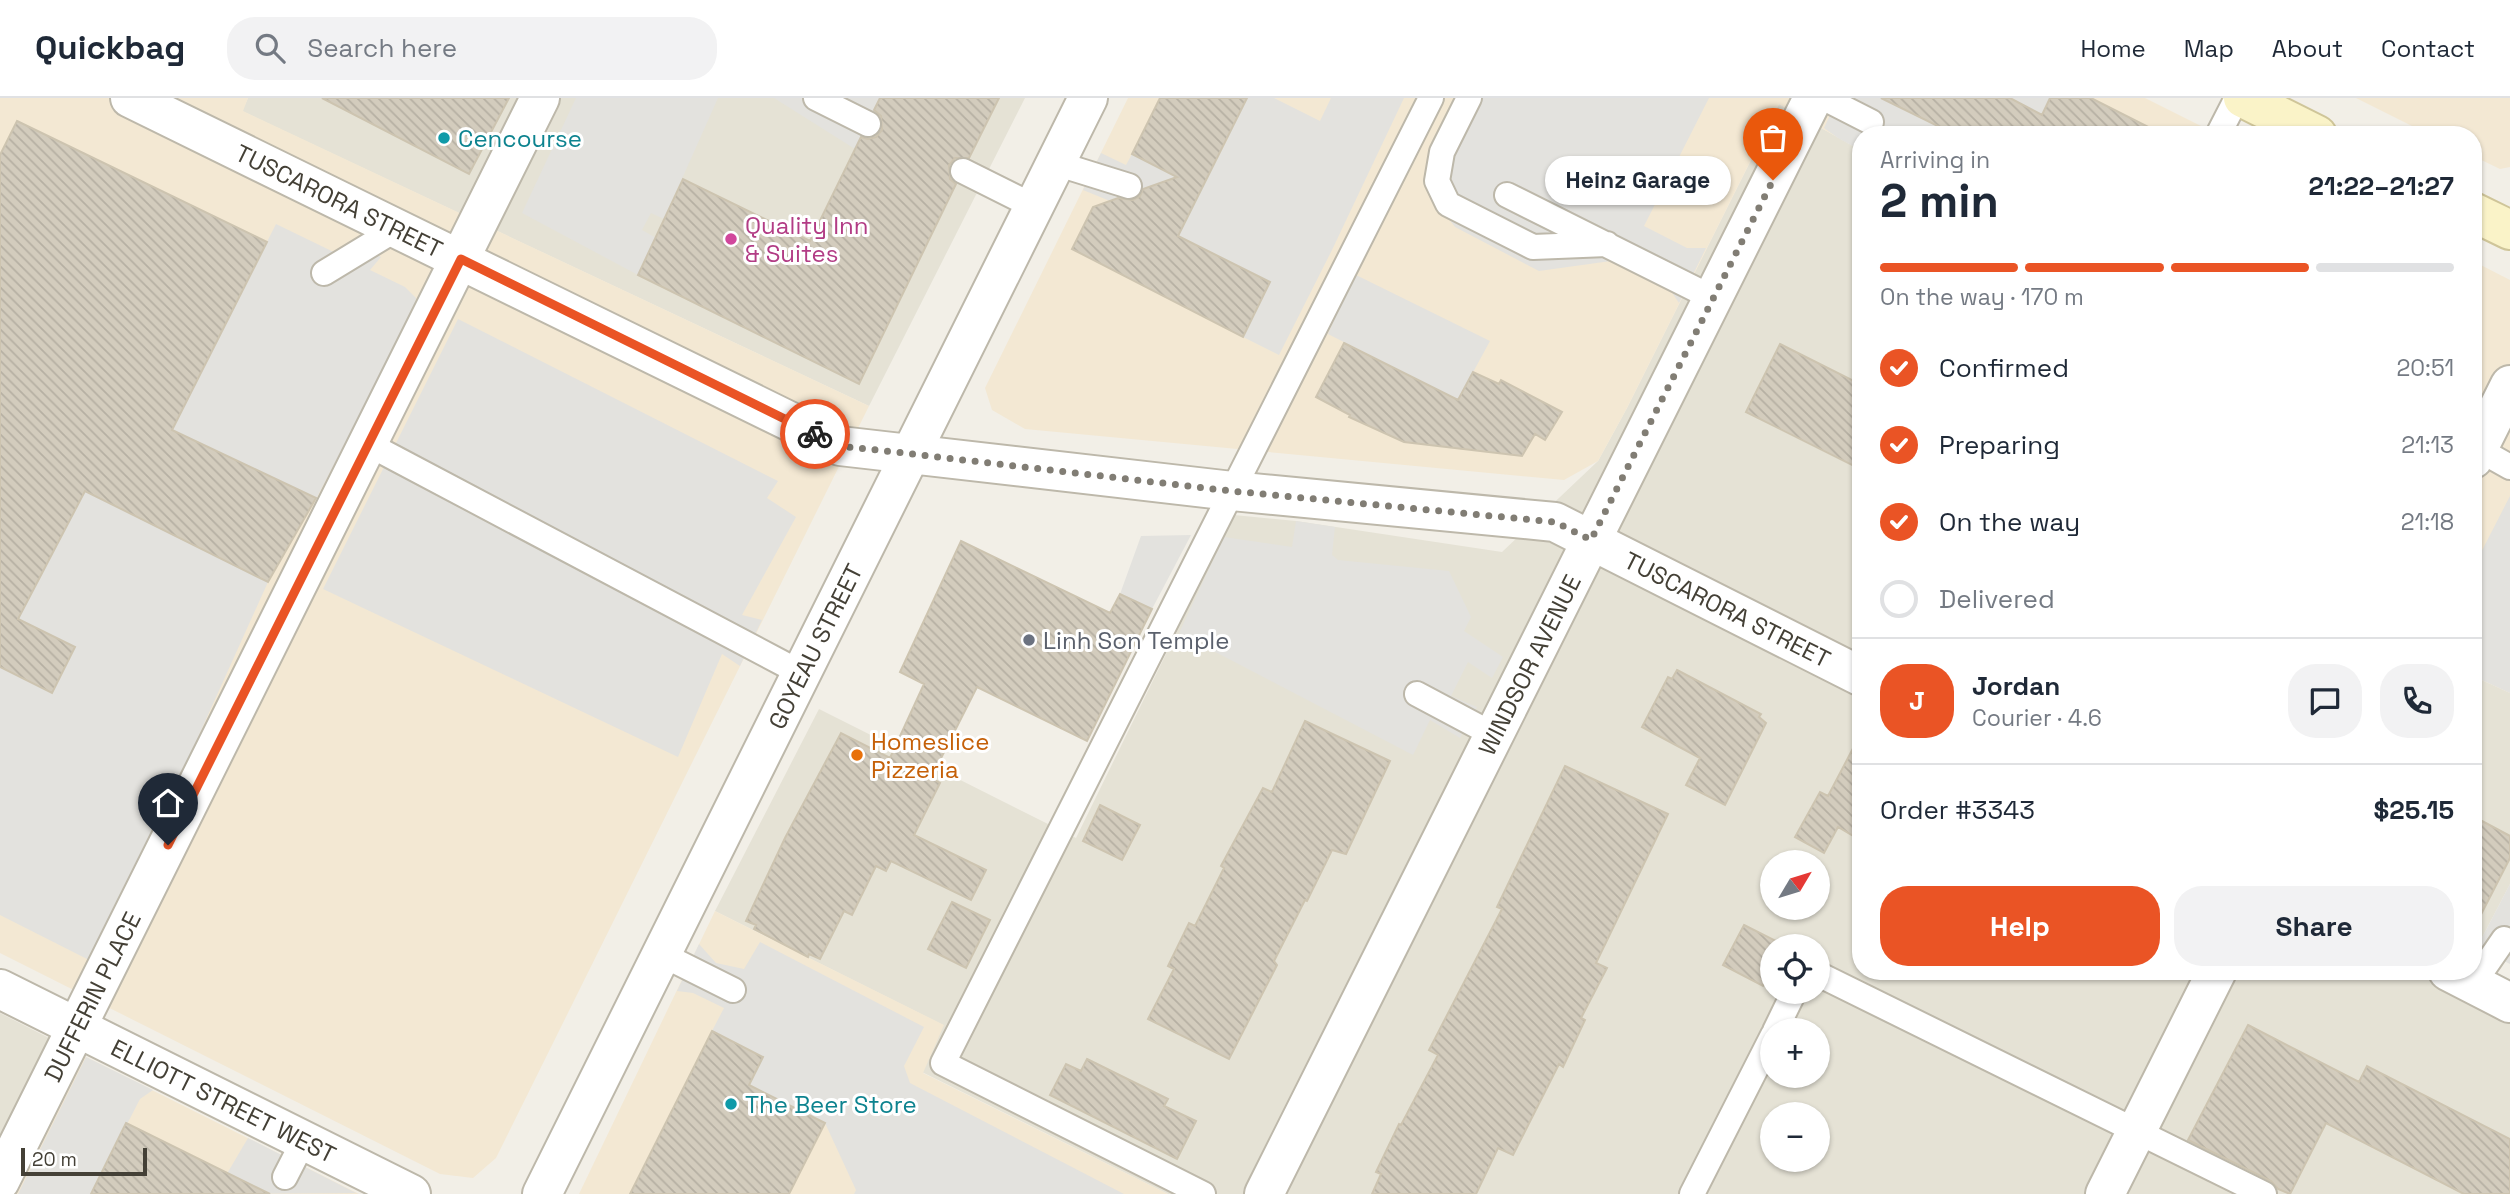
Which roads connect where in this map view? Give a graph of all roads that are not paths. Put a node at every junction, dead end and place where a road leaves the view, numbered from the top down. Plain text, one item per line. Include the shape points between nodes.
1 (130, 98) edge
2 (540, 98) edge
3 (816, 98) edge
4 (1087, 98) edge
5 (1431, 98) edge
6 (1469, 98) edge
7 (2243, 98) edge
8 (1810, 101) edge
9 (1871, 122) dead end
10 (868, 124) dead end
11 (2224, 126) edge
12 (2299, 126) edge
13 (1055, 163) junction
14 (963, 171) dead end
15 (1129, 186) dead end
16 (1507, 195) dead end
17 (1033, 206) junction
18 (2482, 216) edge
19 (398, 228) junction
20 (2510, 230) edge
21 (1607, 244) junction
22 (461, 259) junction
23 (324, 273) dead end
24 (1713, 298) junction
25 (2510, 384) edge
26 (368, 444) junction
27 (2483, 450) edge
28 (909, 454) junction
29 (1231, 491) junction
30 (1591, 540) junction
31 (1852, 672) edge
32 (801, 673) junction
33 (1417, 694) dead end
34 (1494, 735) junction
35 (2504, 939) dead end
36 (661, 954) junction
37 (2482, 958) edge
38 (1830, 980) edge
39 (2212, 980) edge
40 (2464, 980) edge
41 (733, 990) dead end
42 (3, 997) edge
43 (2510, 1003) edge
44 (77, 1027) junction
45 (1760, 1060) edge
46 (2137, 1131) junction
47 (304, 1140) junction
48 (285, 1177) dead end
49 (0, 1181) edge
50 (411, 1194) edge
51 (542, 1194) edge
52 (1203, 1194) edge
53 (1264, 1194) edge
54 (1692, 1194) edge
55 (2105, 1194) edge
56 (2264, 1194) edge

1 - 19 street, TUSCARORA STREET
2 - 22 street, DUFFERIN PLACE
3 - 10 lane
4 - 13 street, GOYEAU STREET
5 - 29 lane
6 - 21 lane via 1442,152 1437,181 1448,204 1533,247
7 - 11 lane
7 - 12 main road
8 - 9 lane
8 - 24 street, WINDSOR AVENUE
13 - 15 lane
13 - 17 street, GOYEAU STREET
14 - 17 lane
16 - 21 lane
17 - 28 street, GOYEAU STREET
18 - 20 main road
19 - 22 street, TUSCARORA STREET
19 - 23 lane
21 - 24 lane
22 - 26 street, DUFFERIN PLACE
22 - 28 street, TUSCARORA STREET via 839,446
24 - 30 street, WINDSOR AVENUE
25 - 27 street
26 - 32 lane
26 - 44 street, DUFFERIN PLACE
28 - 29 street, TUSCARORA STREET
28 - 32 street, GOYEAU STREET
29 - 30 street, TUSCARORA STREET via 1555,522
29 - 52 lane via 943,1063
30 - 31 street, TUSCARORA STREET
30 - 34 street, WINDSOR AVENUE
32 - 36 street, GOYEAU STREET
33 - 34 lane
34 - 53 street, WINDSOR AVENUE
35 - 37 lane
36 - 41 lane
36 - 51 street, GOYEAU STREET
38 - 46 lane
39 - 46 street
40 - 43 street
42 - 44 street, ELLIOTT STREET WEST
44 - 47 street, ELLIOTT STREET WEST
44 - 49 street, DUFFERIN PLACE
45 - 54 lane
46 - 55 street
46 - 56 lane
47 - 48 lane
47 - 50 street, ELLIOTT STREET WEST

